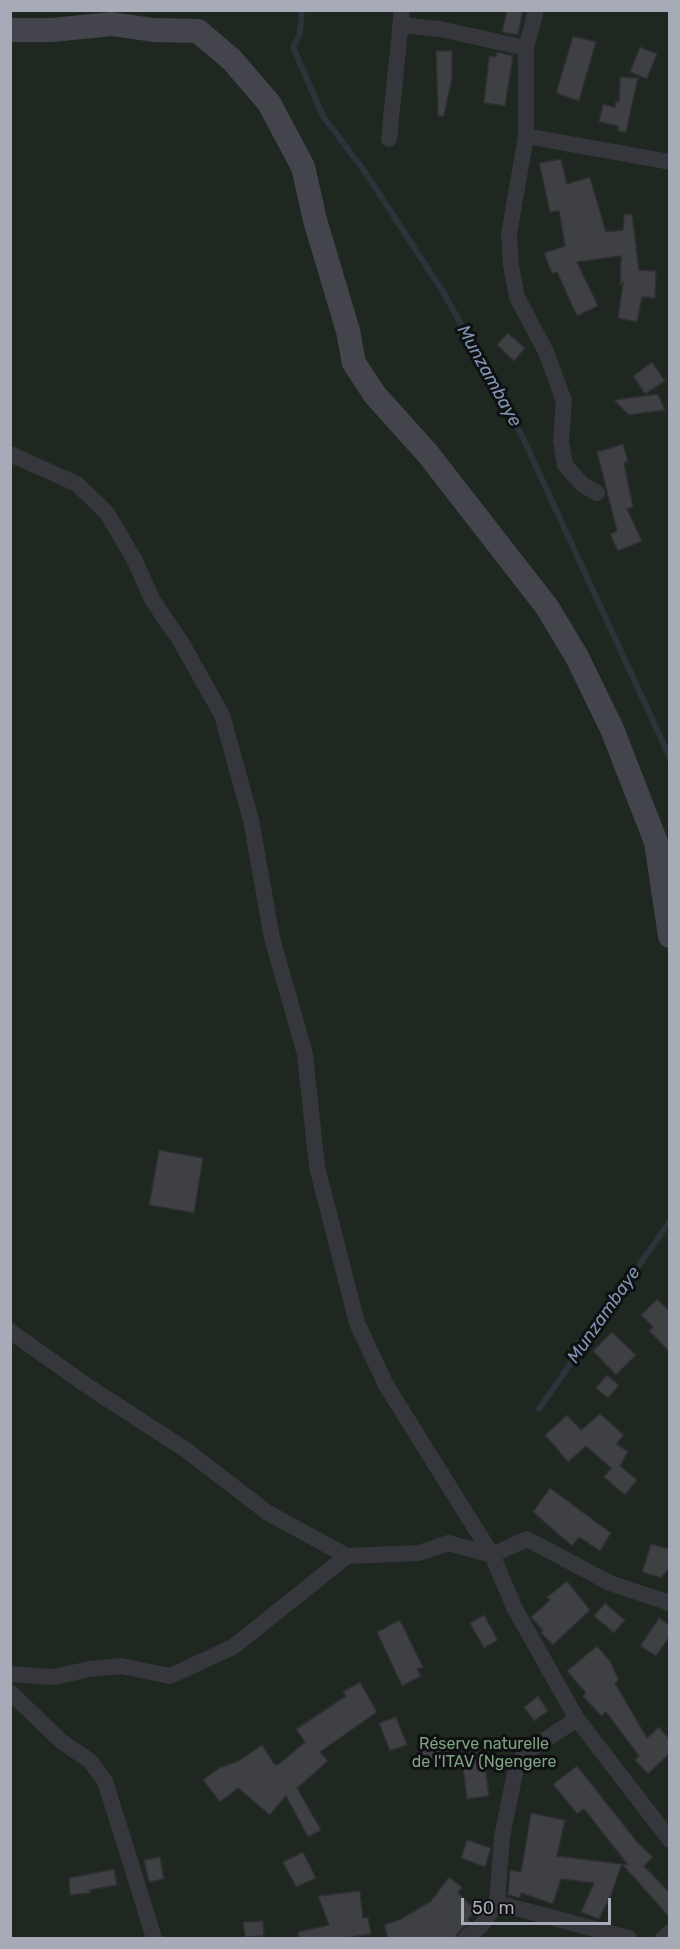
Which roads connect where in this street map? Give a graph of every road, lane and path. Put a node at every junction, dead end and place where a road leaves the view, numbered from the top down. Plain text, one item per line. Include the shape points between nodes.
1 (536, 10) edge
2 (401, 18) edge
3 (10, 30) edge
4 (526, 48) junction
5 (526, 136) junction
6 (389, 139) dead end
7 (669, 162) edge
8 (10, 454) edge
9 (597, 493) dead end
10 (669, 936) edge
11 (10, 1331) edge
12 (492, 1555) junction
13 (347, 1556) junction
14 (669, 1603) edge
15 (10, 1674) edge
16 (10, 1692) edge
17 (577, 1719) junction
18 (669, 1840) edge
19 (497, 1903) junction
20 (669, 1932) edge
21 (154, 1938) edge
22 (466, 1938) edge
23 (629, 1938) edge
24 (663, 1938) edge

1 - 4 street
2 - 4 street
2 - 6 street
3 - 10 street via 112,24 198,31 232,60 269,103 303,167 354,363 375,395 428,454 547,608 577,657 612,729 656,842
4 - 5 street
5 - 7 street
5 - 9 street via 509,234 517,297 546,352 564,401 561,441 565,465 583,485
8 - 12 street via 77,484 107,513 153,601 222,715 250,820 272,938 305,1054 317,1167 357,1323 386,1384
11 - 13 street via 186,1450 268,1513
12 - 13 street via 448,1543 419,1553
12 - 14 street via 526,1539 610,1583
12 - 17 street via 515,1609
13 - 15 street via 233,1647 170,1676 121,1666 54,1677
16 - 21 street via 61,1741 90,1761 105,1781
17 - 18 street
17 - 19 street via 525,1753 516,1768 502,1837
19 - 22 street via 482,1926
19 - 23 street
20 - 24 street

